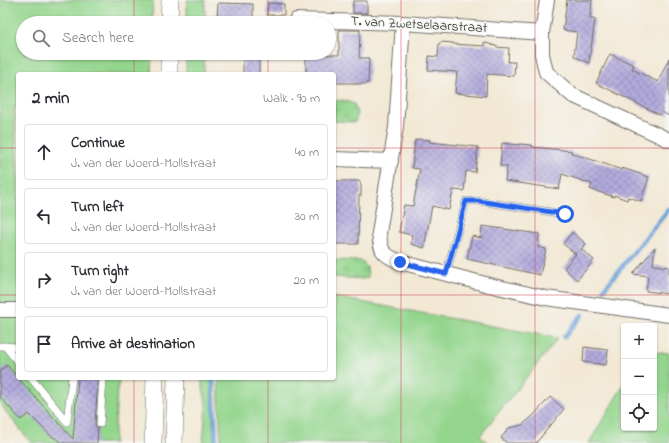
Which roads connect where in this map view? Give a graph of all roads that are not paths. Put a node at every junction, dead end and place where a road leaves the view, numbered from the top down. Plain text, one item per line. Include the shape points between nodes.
1 (170, 0) edge
2 (546, 0) edge
3 (169, 16) edge
4 (336, 21) edge
5 (403, 23) junction
6 (542, 33) junction
7 (169, 60) edge
8 (169, 72) edge
9 (669, 140) edge
10 (336, 159) edge
11 (390, 161) junction
12 (565, 214) dead end
13 (446, 274) junction
14 (0, 310) edge
15 (16, 310) edge
16 (669, 315) edge
17 (2, 346) edge
18 (16, 347) edge
19 (16, 360) edge
20 (33, 380) edge
21 (72, 380) edge
22 (103, 380) edge
23 (155, 380) edge
24 (176, 380) edge
25 (100, 424) dead end
26 (153, 443) edge
27 (174, 443) edge

1 - 3 street
2 - 6 street
4 - 5 street, T. van Zwetselaarstraat
5 - 6 street, T. van Zwetselaarstraat
5 - 11 street via 396,127
6 - 9 street via 542,54 546,72 572,95
7 - 8 street
10 - 11 street
11 - 13 street via 379,233 381,248 389,257 400,262
12 - 13 lane via 466,201
13 - 16 street via 546,298
14 - 15 street
17 - 18 lane
17 - 19 lane
20 - 21 lane via 67,422
22 - 25 lane
23 - 26 street
24 - 27 street

